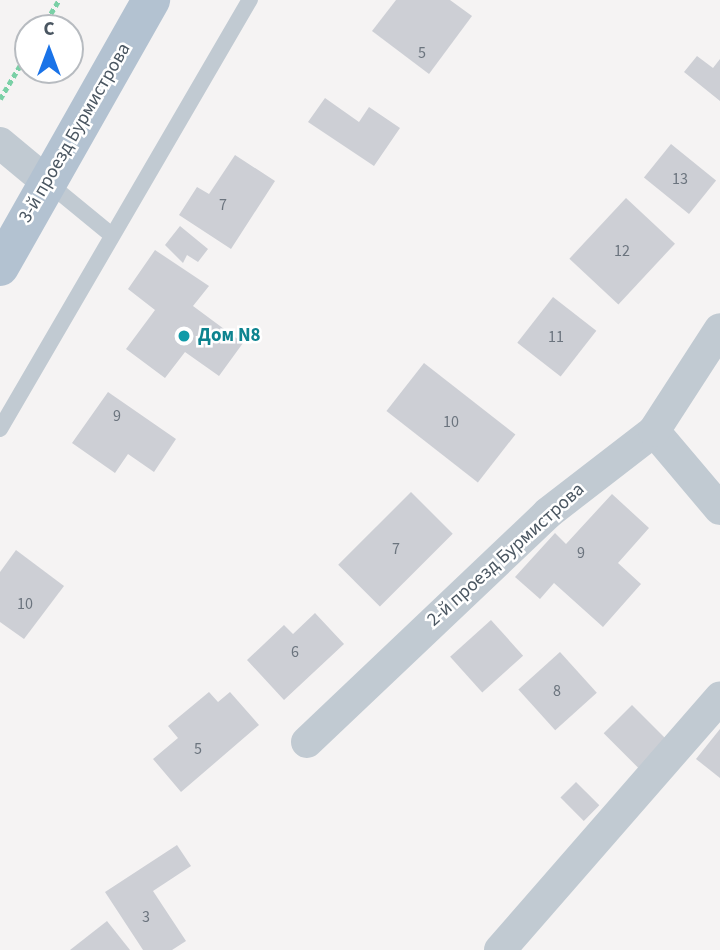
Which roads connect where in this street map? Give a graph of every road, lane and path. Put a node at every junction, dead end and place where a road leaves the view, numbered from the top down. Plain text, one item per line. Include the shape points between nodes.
1 (151, 0) edge
2 (250, 0) edge
3 (14, 76) edge
4 (0, 99) edge
5 (0, 143) edge
6 (47, 182) junction
7 (109, 233) junction
8 (0, 267) edge
9 (720, 329) edge
10 (0, 429) edge
11 (654, 431) junction
12 (720, 509) edge
13 (720, 698) edge
14 (307, 742) dead end
15 (500, 950) edge

1 - 6 main road, 3-й проезд Бурмистрова
2 - 7 lane
3 - 4 path
5 - 6 street
6 - 7 lane
6 - 8 main road, 3-й проезд Бурмистрова
7 - 10 lane
9 - 11 street, 2-й проезд Бурмистрова
11 - 12 street
11 - 14 street, 2-й проезд Бурмистрова via 548,513
13 - 15 street

